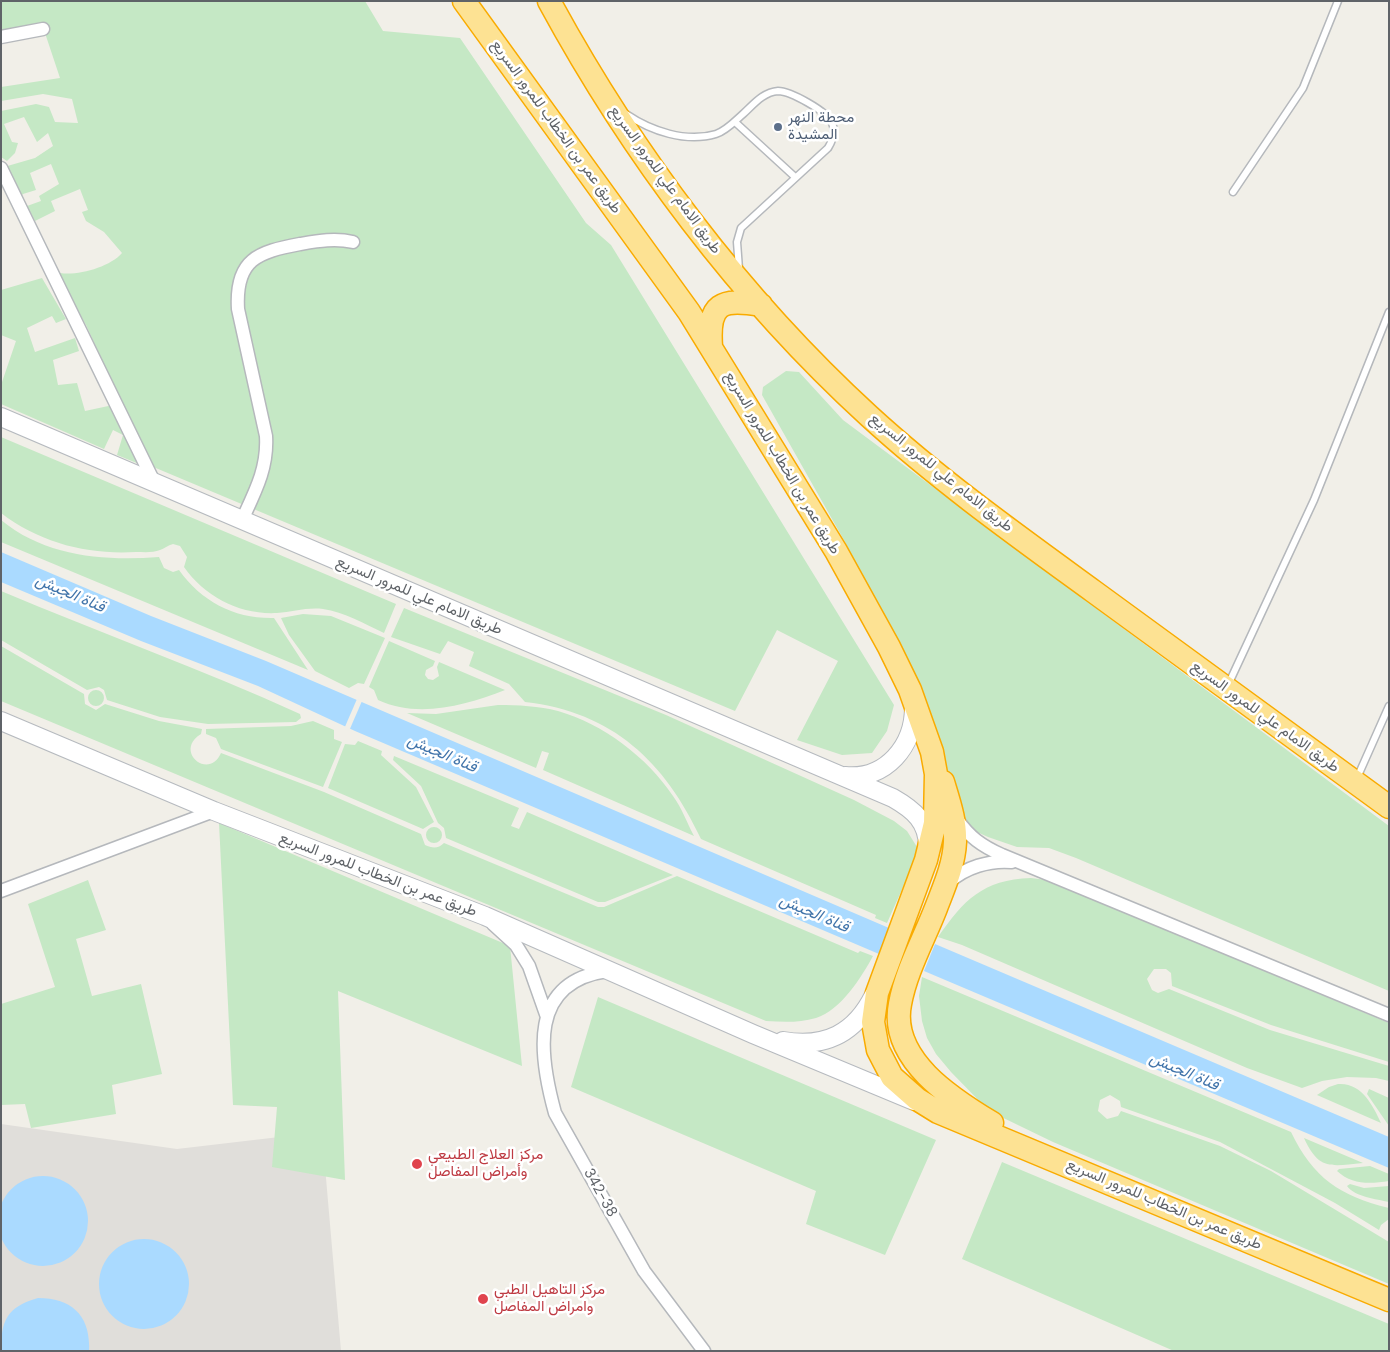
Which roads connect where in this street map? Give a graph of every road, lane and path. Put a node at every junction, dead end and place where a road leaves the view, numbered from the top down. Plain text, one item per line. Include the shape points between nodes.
1 (464, 1) edge
2 (549, 1) edge
3 (1338, 1) edge
4 (43, 29) dead end
5 (1, 37) edge
6 (602, 93) junction
7 (735, 122) junction
8 (1, 168) edge
9 (795, 177) junction
10 (1233, 192) dead end
11 (353, 242) dead end
12 (757, 299) junction
13 (1389, 312) edge
14 (711, 347) junction
15 (1, 417) edge
16 (154, 482) junction
17 (242, 520) junction
18 (1226, 689) junction
19 (910, 690) junction
20 (1389, 706) edge
21 (1, 721) edge
22 (926, 732) junction
23 (837, 775) junction
24 (1355, 782) junction
25 (948, 800) junction
26 (1389, 807) edge
27 (214, 811) junction
28 (925, 862) junction
29 (1025, 864) junction
30 (943, 890) junction
31 (1, 891) edge
32 (485, 916) junction
33 (610, 970) junction
34 (884, 971) junction
35 (1389, 1015) edge
36 (547, 1017) junction
37 (753, 1034) junction
38 (938, 1112) junction
39 (1070, 1165) junction
40 (1389, 1300) edge
41 (704, 1351) edge

1 - 14 highway, طريق عمر بن الخطاب للمرور السريع
2 - 6 highway, طريق الامام علي للمرور السريع
3 - 10 lane via 1303,88
4 - 5 street
6 - 7 lane via 639,122 671,134 717,134
6 - 12 highway, طريق الامام علي للمرور السريع via 666,188
7 - 9 lane
7 - 9 lane via 763,96 777,91 789,92 827,115 832,123 833,140
8 - 16 street
9 - 12 lane via 741,228 737,259 741,275
11 - 17 street via 320,240 262,253 252,260 241,280 237,294 238,309 266,436 267,455 264,470
12 - 14 highway via 726,303 715,310 711,320
12 - 18 highway, طريق الامام علي للمرور السريع via 868,415 930,468
13 - 18 lane via 1314,500
14 - 19 highway, طريق عمر بن الخطاب للمرور السريع via 836,551
15 - 16 main road, طريق الامام علي للمرور السريع
16 - 17 main road, طريق الامام علي للمرور السريع
17 - 23 main road, طريق الامام علي للمرور السريع
18 - 24 highway, طريق الامام علي للمرور السريع
19 - 22 highway, طريق عمر بن الخطاب للمرور السريع
19 - 23 main road, طريق الامام علي للمرور السريع via 914,706 912,731 898,755 878,772 854,777
20 - 24 lane
21 - 27 main road, طريق عمر بن الخطاب للمرور السريع
22 - 25 highway
22 - 28 highway, طريق عمر بن الخطاب للمرور السريع via 936,774 936,800 934,832
23 - 28 main road, طريق الامام علي للمرور السريع via 894,798 916,814 928,835
24 - 26 highway, طريق الامام علي للمرور السريع
25 - 29 street via 973,839
25 - 30 highway via 955,848
27 - 31 street
27 - 32 main road, طريق عمر بن الخطاب للمرور السريع
28 - 34 highway, طريق عمر بن الخطاب للمرور السريع
29 - 30 street via 995,862 967,869 956,875
29 - 35 street
30 - 39 highway via 899,1005 898,1018 905,1044 920,1068 950,1094 981,1116
32 - 33 main road, طريق عمر بن الخطاب للمرور السريع
32 - 36 street via 516,945 538,987
33 - 36 street via 576,978 564,986
33 - 37 main road, طريق عمر بن الخطاب للمرور السريع
34 - 37 main road, طريق عمر بن الخطاب للمرور السريع via 861,1018 842,1034 808,1043
34 - 38 highway, طريق عمر بن الخطاب للمرور السريع via 874,1006 878,1050 902,1088
36 - 41 street, 342-38 via 542,1050 556,1113 644,1271
37 - 38 main road, طريق عمر بن الخطاب للمرور السريع
38 - 39 highway, طريق عمر بن الخطاب للمرور السريع
39 - 40 highway, طريق عمر بن الخطاب للمرور السريع

